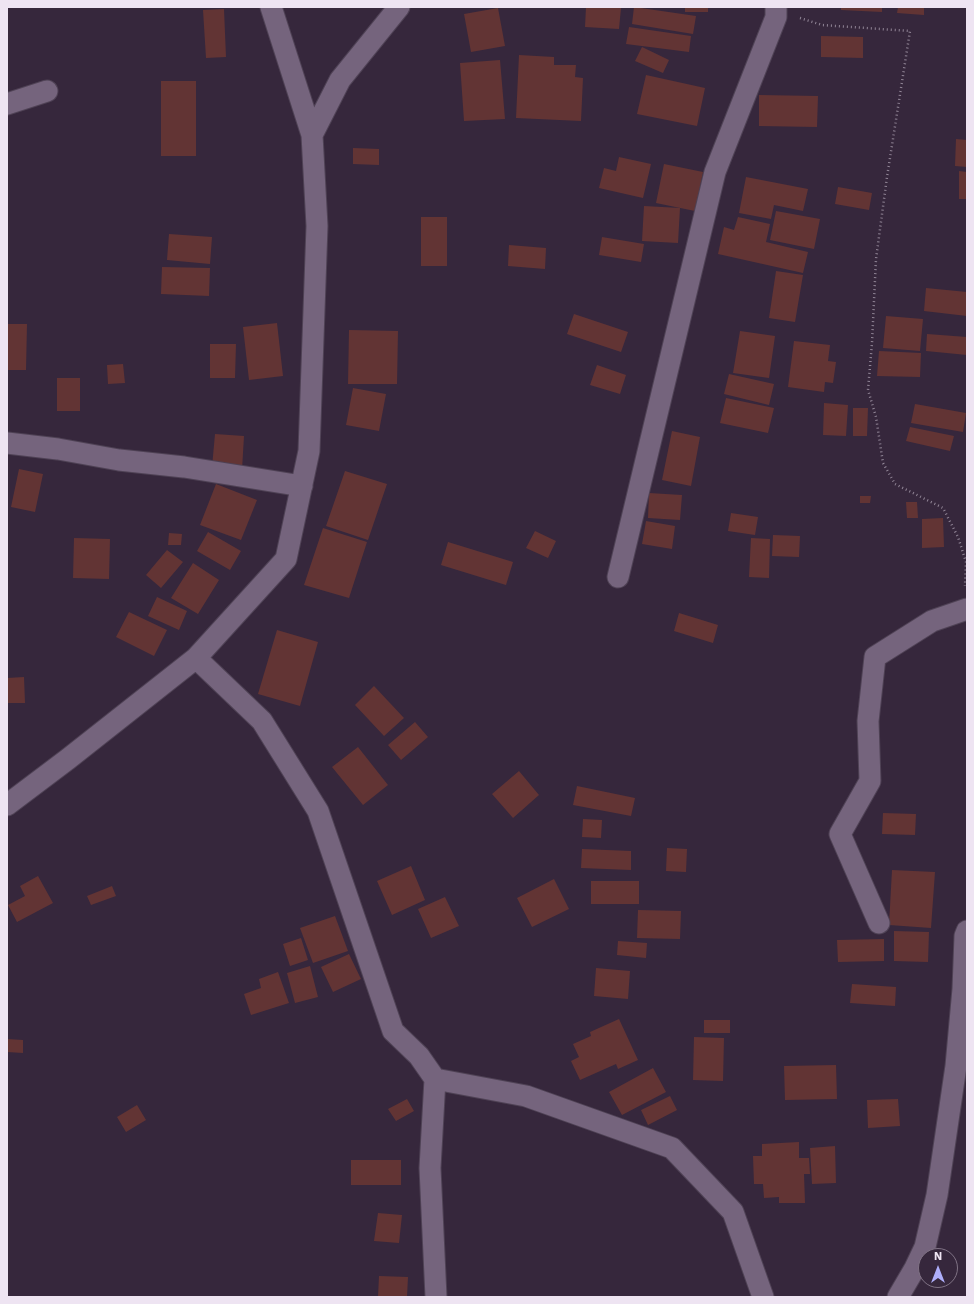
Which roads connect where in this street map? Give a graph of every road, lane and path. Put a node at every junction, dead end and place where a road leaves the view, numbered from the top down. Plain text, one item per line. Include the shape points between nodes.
1 (271, 7) edge
2 (399, 7) edge
3 (776, 9) edge
4 (47, 90) dead end
5 (7, 104) edge
6 (312, 135) junction
7 (7, 443) edge
8 (302, 486) junction
9 (618, 577) dead end
10 (965, 609) edge
11 (196, 658) junction
12 (7, 805) edge
13 (878, 923) dead end
14 (967, 931) edge
15 (435, 1079) junction
16 (436, 1297) edge
17 (763, 1297) edge
18 (898, 1297) edge

1 - 6 street
2 - 6 street via 340,80
3 - 9 street via 776,17 715,172
3 - 10 path via 822,25 910,31 886,177 876,259 868,390 876,418 883,463 895,484 943,508 958,537 966,562
4 - 5 street
6 - 8 street via 317,226 309,451
7 - 8 street
8 - 11 street via 286,559
10 - 13 street via 932,621 875,657 868,721 870,781 840,834
11 - 12 street
11 - 15 street via 262,721 318,811 393,1031 419,1056
14 - 18 street via 956,1066 937,1195 925,1247
15 - 16 street via 430,1168
15 - 17 street via 526,1096 672,1148 733,1212

